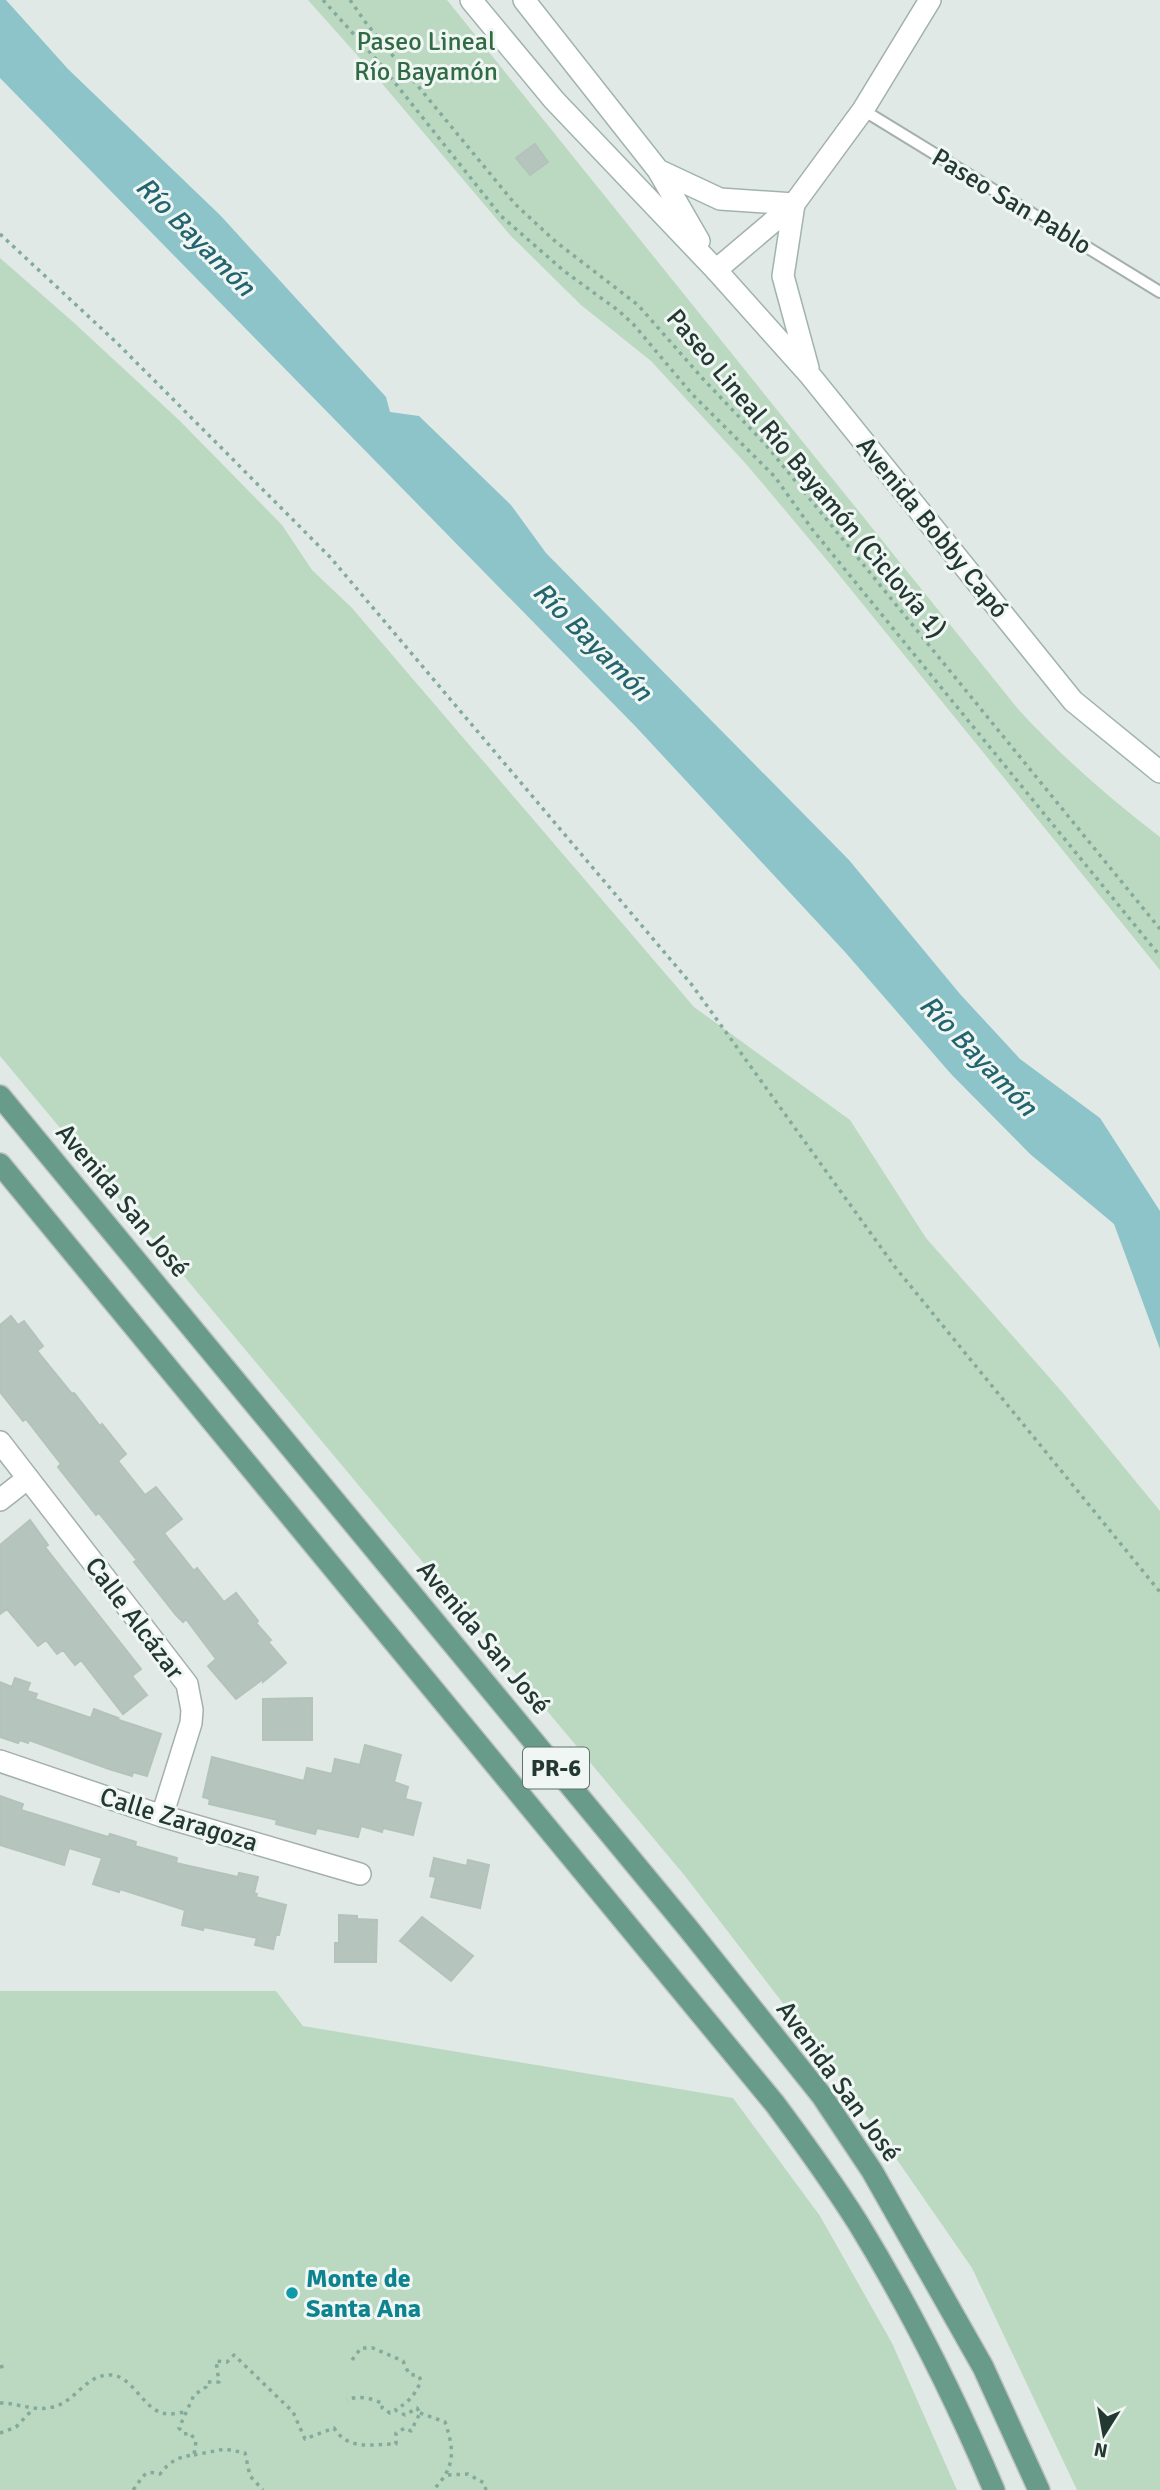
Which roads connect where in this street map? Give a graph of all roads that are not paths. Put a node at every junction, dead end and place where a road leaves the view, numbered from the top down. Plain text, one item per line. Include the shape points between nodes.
1 (471, 0) edge
2 (524, 0) edge
3 (929, 0) edge
4 (863, 110) junction
5 (658, 170) junction
6 (794, 204) junction
7 (716, 270) junction
8 (1159, 290) edge
9 (809, 373) junction
10 (1160, 772) edge
11 (0, 1096) edge
12 (0, 1164) edge
13 (0, 1442) edge
14 (28, 1478) junction
15 (0, 1500) edge
16 (0, 1760) edge
17 (162, 1816) junction
18 (360, 1874) dead end
19 (994, 2490) edge
20 (1039, 2490) edge

1 - 7 street, Avenida Bobby Capó via 554,100
2 - 5 street, Avenida Bobby Capó
3 - 4 street
4 - 6 street
4 - 8 lane, Paseo San Pablo
5 - 6 street via 720,199
5 - 7 street, Avenida Bobby Capó
6 - 7 street
6 - 9 street via 783,276
7 - 9 street, Avenida Bobby Capó
9 - 10 street, Avenida Bobby Capó via 1073,701
11 - 20 main road, Avenida San José / PR-6 via 822,2096 872,2171 977,2355
12 - 19 main road, PR-6 via 775,2104 888,2274 962,2414
13 - 14 street, Calle Alcázar
14 - 15 street
14 - 17 street, Calle Alcázar via 187,1685 191,1723
16 - 17 street, Calle Zaragoza
17 - 18 street, Calle Zaragoza

